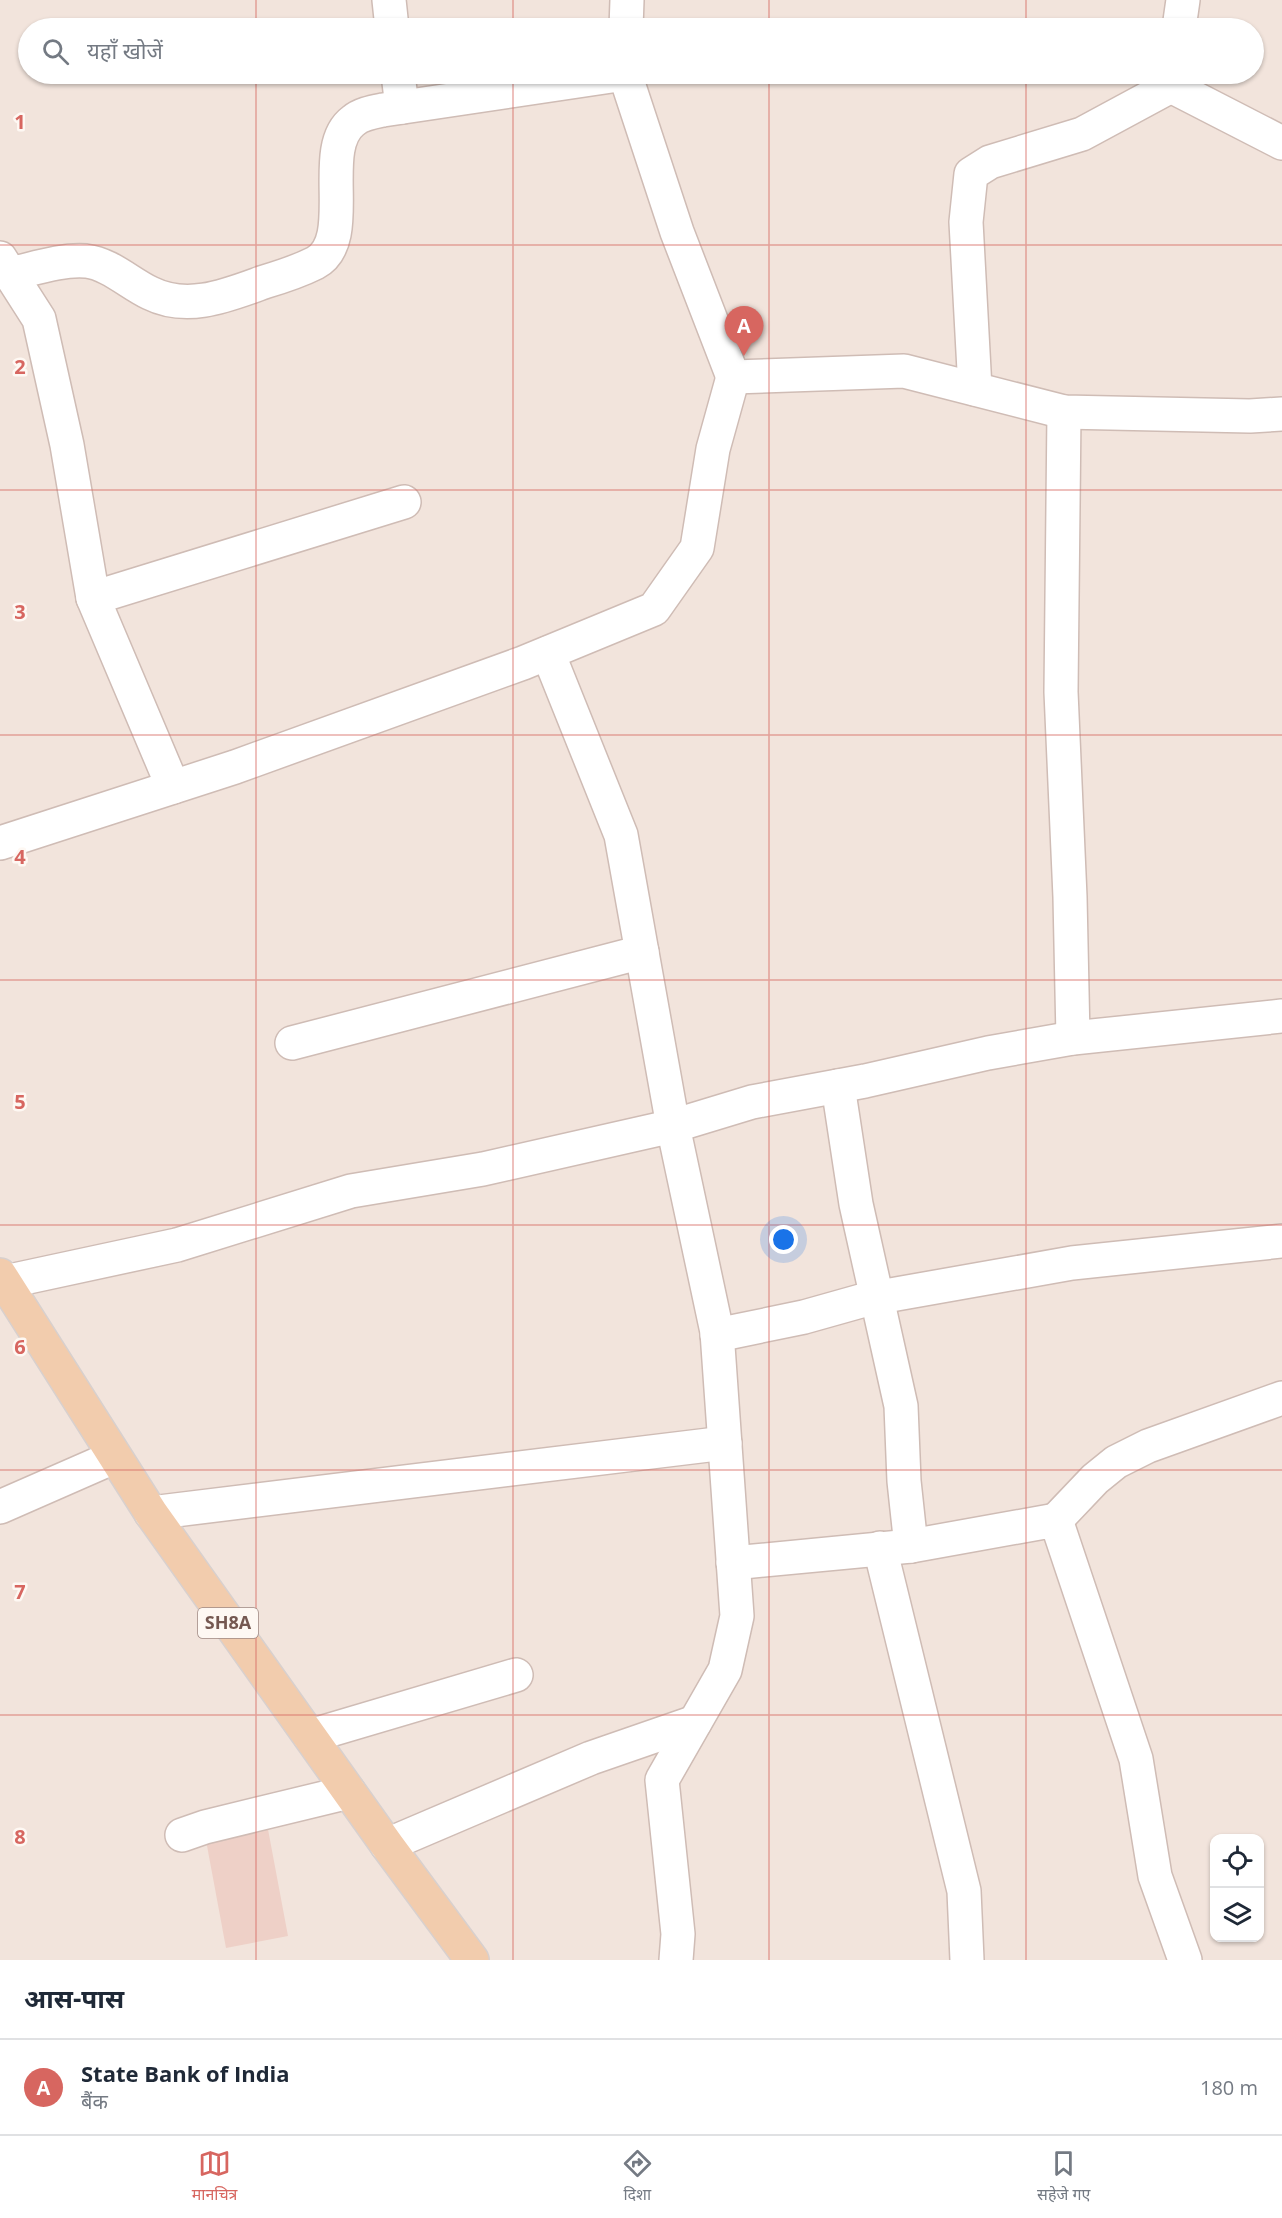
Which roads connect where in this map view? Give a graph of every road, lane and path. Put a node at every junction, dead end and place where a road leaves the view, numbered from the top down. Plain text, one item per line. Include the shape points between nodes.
1 (388, 0) edge
2 (627, 0) edge
3 (1183, 0) edge
4 (391, 18) edge
5 (626, 18) edge
6 (1180, 18) edge
7 (399, 84) edge
8 (557, 84) edge
9 (628, 84) edge
10 (1165, 84) edge
11 (1179, 84) edge
12 (402, 107) junction
13 (1282, 143) edge
14 (5, 266) edge
15 (733, 377) junction
16 (975, 389) junction
17 (1064, 412) junction
18 (1282, 414) edge
19 (404, 502) dead end
20 (93, 598) junction
21 (548, 653) junction
22 (173, 787) junction
23 (0, 843) edge
24 (642, 951) junction
25 (1282, 1016) edge
26 (1073, 1038) junction
27 (292, 1043) dead end
28 (838, 1086) junction
29 (673, 1125) junction
30 (1282, 1241) edge
31 (3, 1278) edge
32 (878, 1297) junction
33 (717, 1335) junction
34 (1282, 1398) edge
35 (724, 1443) junction
36 (114, 1457) junction
37 (0, 1508) edge
38 (151, 1513) junction
39 (1056, 1520) junction
40 (895, 1547) junction
41 (733, 1563) junction
42 (516, 1675) dead end
43 (695, 1722) junction
44 (310, 1737) junction
45 (349, 1792) junction
46 (182, 1835) dead end
47 (387, 1845) junction
48 (472, 1960) edge
49 (676, 1960) edge
50 (967, 1960) edge
51 (1185, 1960) edge

1 - 4 street
2 - 5 street
3 - 6 street
7 - 12 street
8 - 12 street
9 - 15 street via 677,231
10 - 16 street via 1082,134 990,162 971,174 966,222
11 - 13 street
12 - 14 street via 366,114 345,129 338,142 334,236 328,254 298,271 196,302 173,301 151,294 100,264 86,261
14 - 20 street via 39,319 67,445
15 - 16 street via 904,371
15 - 21 street via 713,449 698,548 654,609
16 - 17 street
17 - 18 street
17 - 26 street via 1061,692
19 - 20 street
20 - 22 street
21 - 22 street
21 - 24 street via 621,835
22 - 23 street
24 - 27 street
24 - 29 street
25 - 26 street
26 - 28 street
28 - 29 street via 752,1102
28 - 32 street via 856,1204
29 - 31 street via 483,1169 351,1191 177,1245
29 - 33 street
30 - 32 street via 1072,1263
31 - 36 main road, SH8A
32 - 33 street
32 - 40 street via 901,1406 904,1481
33 - 35 street
34 - 39 street via 1148,1446 1116,1462
35 - 38 street
35 - 41 street
36 - 37 street
36 - 38 main road, SH8A
38 - 44 main road, SH8A
39 - 40 street
39 - 51 street via 1136,1759 1155,1876
40 - 41 street
40 - 50 street via 964,1891
41 - 43 street via 737,1616 725,1670
42 - 44 street
43 - 47 street via 591,1758
43 - 49 street via 662,1780 678,1934
44 - 45 main road, SH8A
45 - 46 street
45 - 47 main road, SH8A
47 - 48 main road, SH8A

